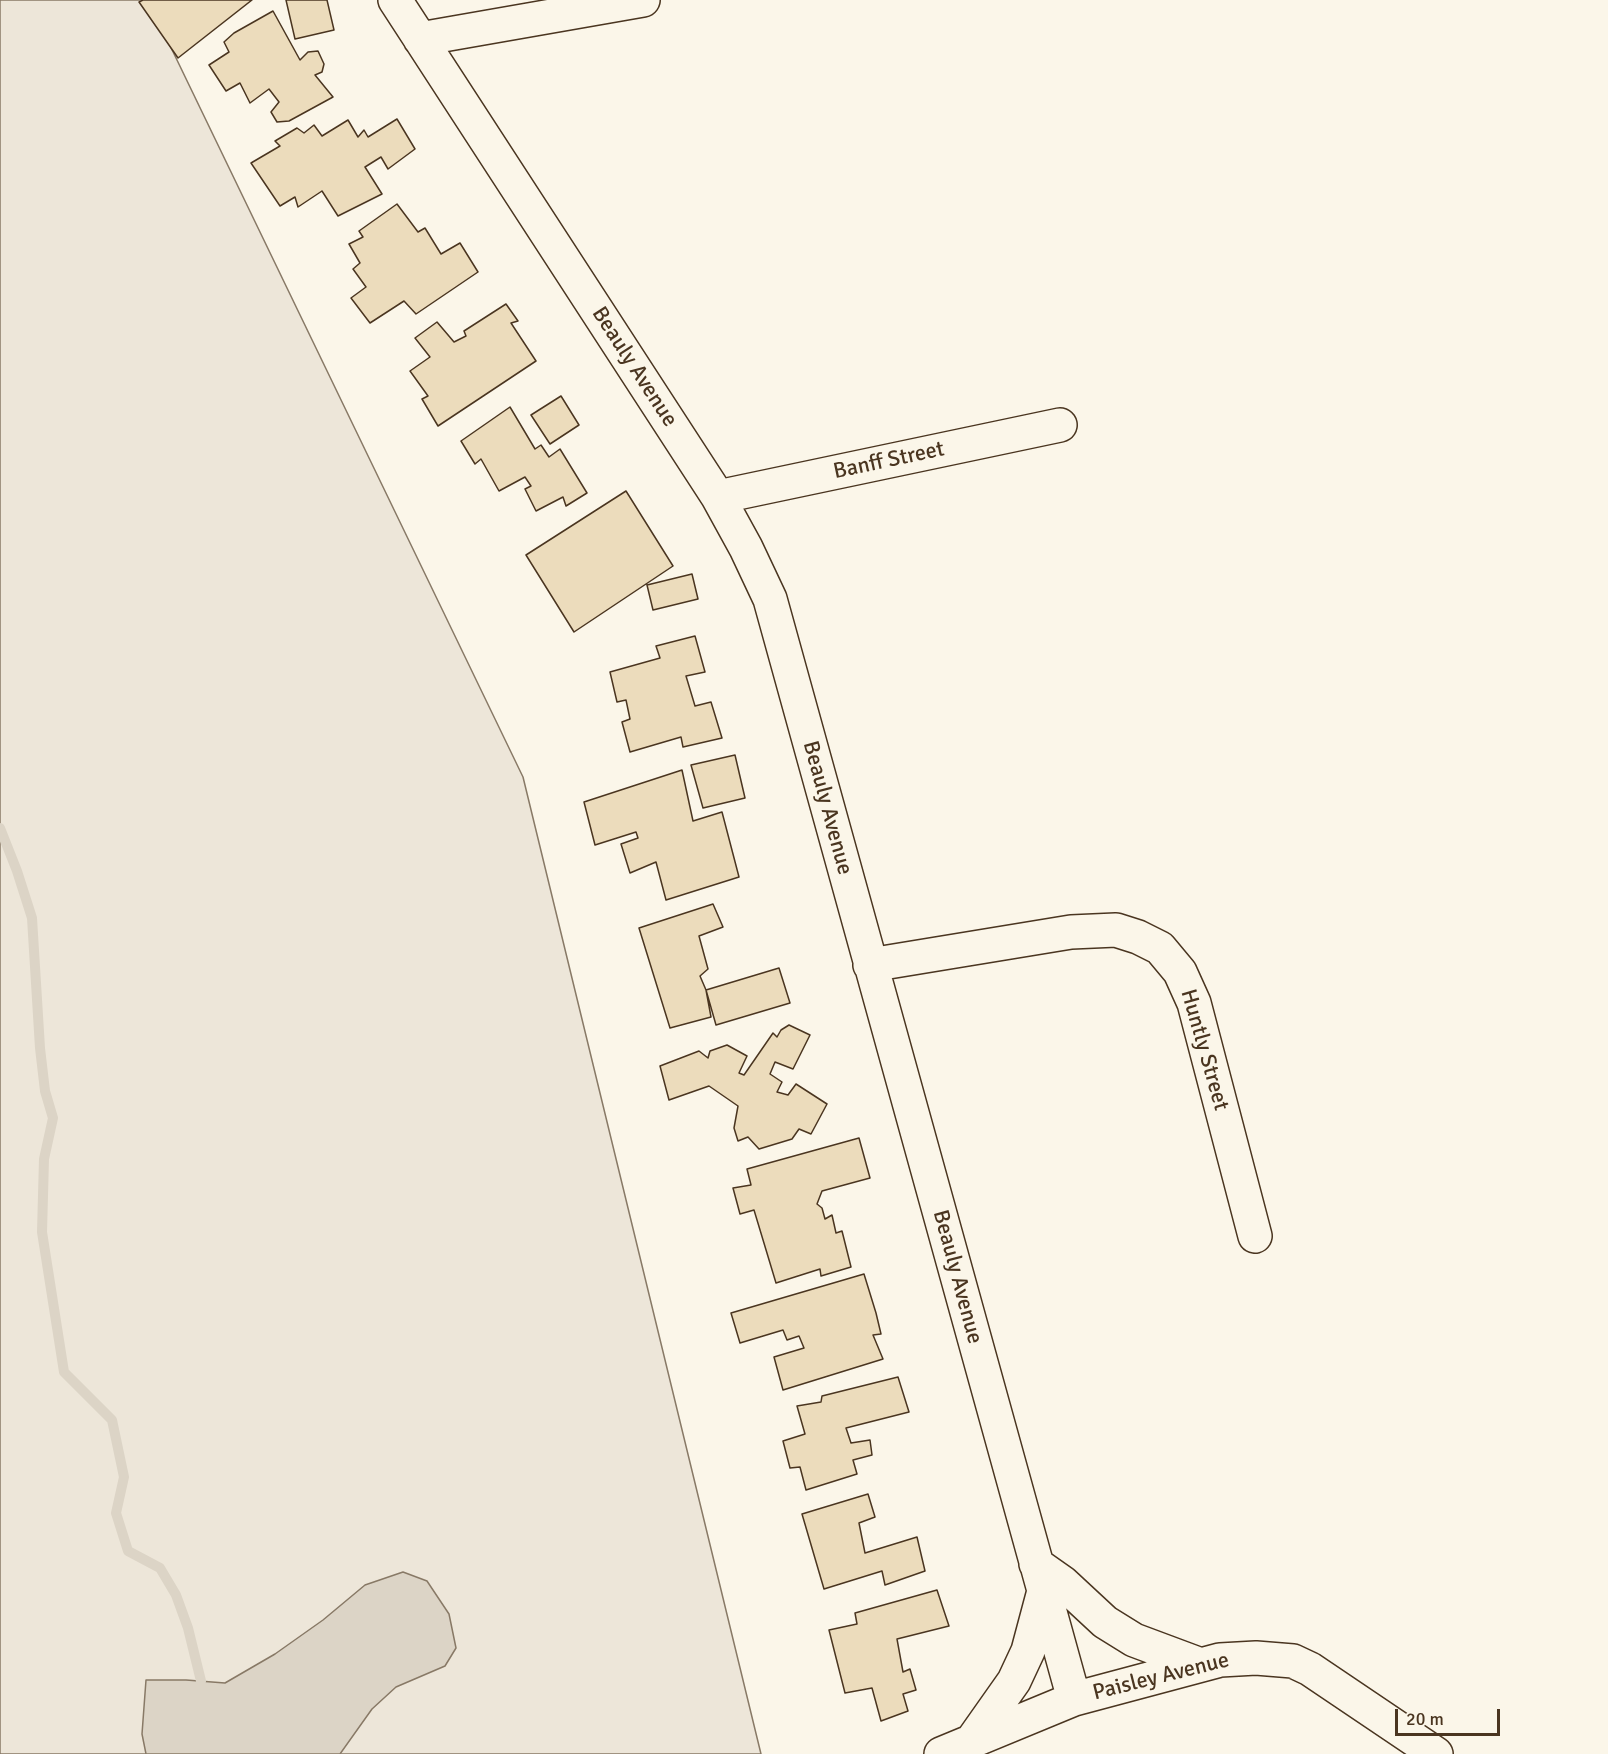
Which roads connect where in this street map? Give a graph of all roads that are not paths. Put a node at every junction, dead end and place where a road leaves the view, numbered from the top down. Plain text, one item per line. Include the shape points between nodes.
1 (395, 0) edge
2 (643, 0) edge
3 (420, 39) junction
4 (1060, 425) dead end
5 (718, 497) junction
6 (870, 965) junction
7 (1255, 1236) dead end
8 (1040, 1577) junction
9 (1201, 1665) junction
10 (1074, 1699) junction
11 (971, 1742) junction
12 (941, 1754) edge
13 (1436, 1754) edge

1 - 3 street, Beauly Avenue
2 - 3 street
3 - 5 street, Beauly Avenue
4 - 5 street, Banff Street
5 - 6 street, Beauly Avenue via 770,599
6 - 7 street, Huntly Street via 1071,932 1116,930 1160,948 1180,972 1194,1003
6 - 8 street, Beauly Avenue
8 - 9 street via 1063,1583 1105,1622 1134,1640
8 - 10 street, Beauly Avenue
8 - 11 street via 1028,1650 1014,1681
9 - 10 street, Paisley Avenue
9 - 13 street, Paisley Avenue via 1256,1658 1293,1661
10 - 11 street, Paisley Avenue
11 - 12 street, Paisley Avenue

